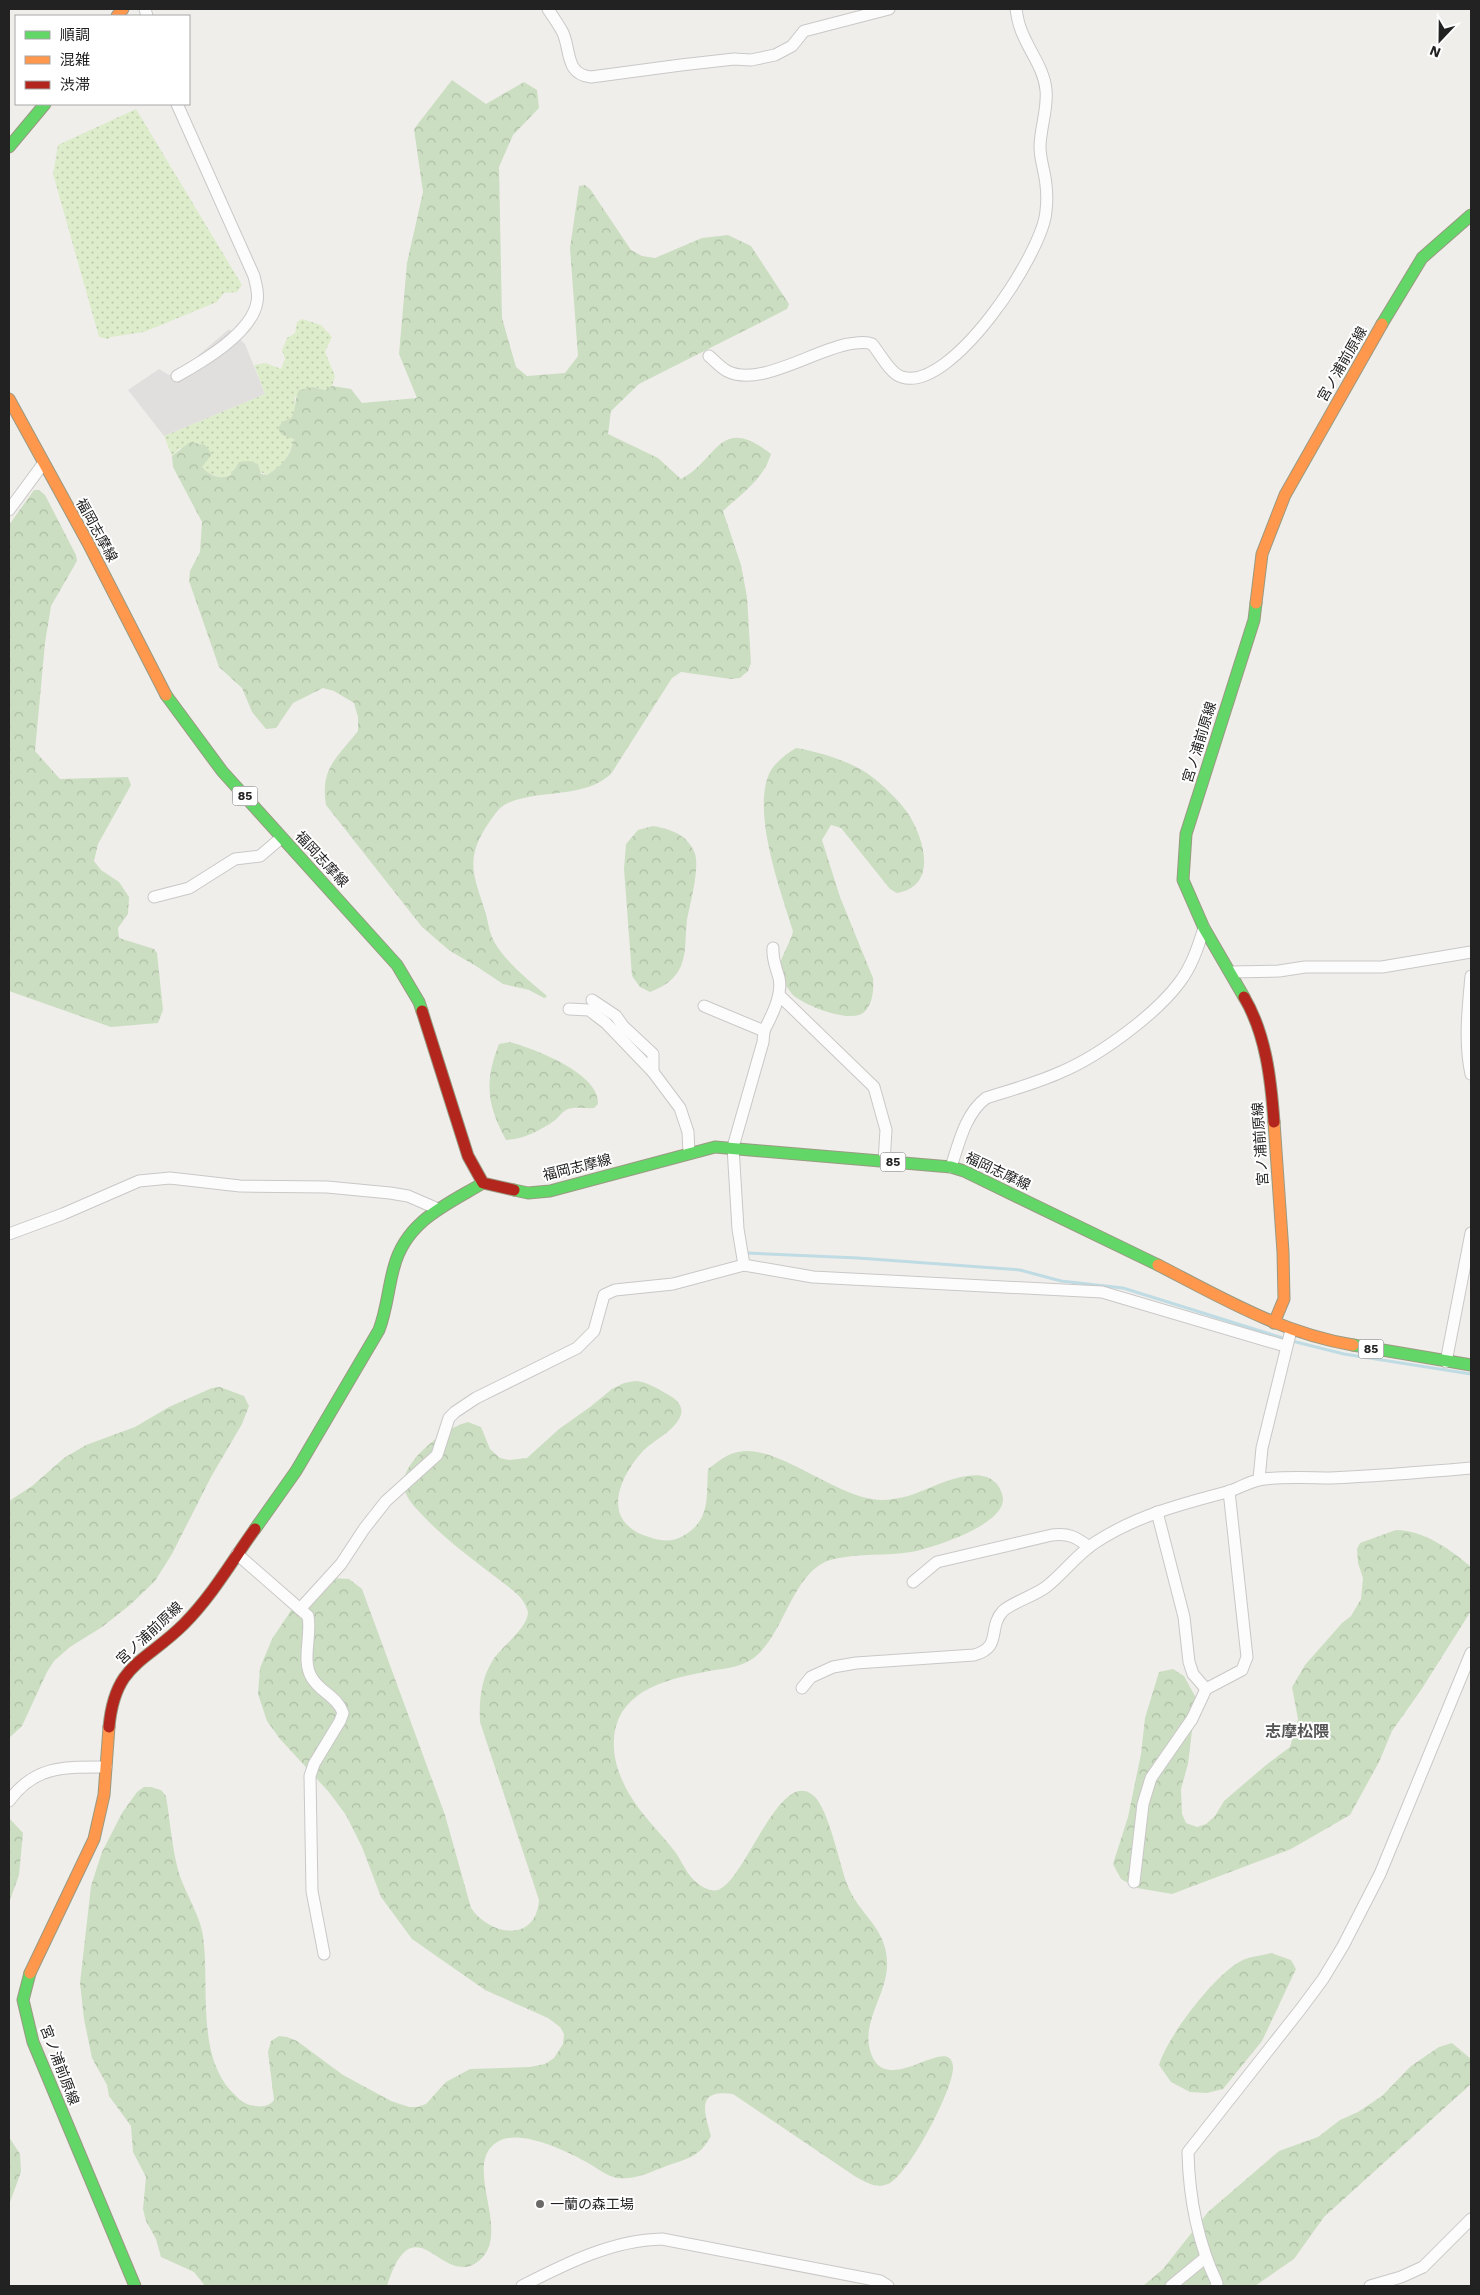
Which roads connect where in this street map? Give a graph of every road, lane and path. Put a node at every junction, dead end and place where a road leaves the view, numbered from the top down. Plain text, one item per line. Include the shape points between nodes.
1 (548, 9) edge
2 (889, 9) edge
3 (1016, 9) edge
4 (44, 105) edge
5 (177, 105) edge
6 (9, 147) edge
7 (1471, 214) edge
8 (710, 356) dead end
9 (177, 376) dead end
10 (9, 399) edge
11 (43, 464) junction
12 (9, 510) edge
13 (281, 838) junction
14 (154, 897) dead end
15 (1204, 928) junction
16 (773, 948) dead end
17 (1471, 952) edge
18 (1231, 972) junction
19 (1471, 976) edge
20 (779, 995) junction
21 (592, 1000) dead end
22 (704, 1006) dead end
23 (570, 1009) dead end
24 (764, 1031) junction
25 (653, 1072) junction
26 (1471, 1074) edge
27 (732, 1146) junction
28 (689, 1153) junction
29 (884, 1162) junction
30 (951, 1167) junction
31 (483, 1183) junction
32 (438, 1209) junction
33 (1471, 1232) edge
34 (9, 1234) edge
35 (744, 1265) junction
36 (1274, 1323) junction
37 (1291, 1330) junction
38 (1285, 1346) junction
39 (1446, 1362) junction
40 (1471, 1365) edge
41 (1471, 1468) edge
42 (1259, 1479) junction
43 (1229, 1491) junction
44 (1157, 1512) junction
45 (1089, 1547) junction
46 (237, 1554) junction
47 (913, 1582) dead end
48 (300, 1610) junction
49 (1471, 1653) edge
50 (802, 1688) dead end
51 (1206, 1689) junction
52 (106, 1767) junction
53 (9, 1801) edge
54 (1134, 1882) dead end
55 (324, 1954) dead end
56 (1471, 2219) edge
57 (1205, 2258) junction
58 (134, 2286) edge
59 (522, 2286) edge
60 (888, 2286) edge
61 (1171, 2286) edge
62 (1216, 2286) edge
63 (1370, 2286) edge

1 - 2 street via 564,35 571,66 591,78 681,64 750,60 775,55 792,46 804,31
3 - 8 street via 1020,28 1040,67 1046,91 1040,149 1046,184 1046,214 1018,277 983,327 955,356 917,379 896,373 867,342 836,346 769,372 743,375 728,371
4 - 6 main road
5 - 9 street via 258,291 253,316 218,352
7 - 15 main road, 宮ノ浦前原線 via 1422,258 1285,495 1262,554 1254,620 1186,834 1183,880
10 - 11 main road, 福岡志摩線 / 85
11 - 12 street
11 - 13 main road, 福岡志摩線 / 85 via 168,698 222,771
13 - 14 street via 260,856 235,859 189,888
13 - 31 main road, 福岡志摩線 / 85 via 397,965 419,1002 468,1156
15 - 18 main road, 宮ノ浦前原線
15 - 30 street via 1196,954 1180,982 1144,1019 1064,1072 979,1103 966,1125
16 - 20 street via 772,958 780,981
17 - 18 street via 1382,967 1305,967
18 - 36 main road, 宮ノ浦前原線 via 1253,1012 1271,1078 1284,1299
19 - 26 street via 1466,1027
20 - 24 street
20 - 29 street via 874,1087 886,1130
21 - 25 street via 616,1016 622,1026 650,1050
22 - 24 street
23 - 25 street via 589,1010
24 - 27 street via 764,1042
25 - 28 street via 680,1108 688,1132
27 - 28 main road, 福岡志摩線 / 85
27 - 29 main road, 福岡志摩線 / 85
27 - 35 street
28 - 31 main road, 福岡志摩線 / 85 via 550,1191 528,1193
29 - 30 main road, 福岡志摩線 / 85
30 - 36 main road, 福岡志摩線 / 85 via 1026,1200
31 - 32 main road, 宮ノ浦前原線
32 - 34 street via 408,1196 390,1193 151,1178
32 - 46 main road, 宮ノ浦前原線 via 419,1221 405,1239 396,1258 380,1330 296,1471
33 - 39 street
35 - 38 street via 813,1277 1102,1292
35 - 48 street via 673,1284 615,1290 604,1295 594,1331 577,1348 484,1394 449,1418 437,1455 386,1501 341,1564
36 - 37 main road, 福岡志摩線 / 85
37 - 38 street
37 - 39 main road, 福岡志摩線 / 85 via 1334,1342
38 - 42 street via 1262,1448
39 - 40 main road, 福岡志摩線 / 85
41 - 42 street via 1339,1478
42 - 43 street
43 - 44 street
43 - 51 street via 1247,1657 1242,1670
44 - 45 street
44 - 51 street via 1184,1617 1189,1662 1193,1674
45 - 47 street via 1076,1537 1052,1535 937,1562
45 - 50 street via 1048,1585 1002,1612 992,1643 983,1653 833,1667 811,1677
46 - 48 street
46 - 52 main road, 宮ノ浦前原線 via 184,1624 127,1672 116,1690 111,1707
48 - 55 street via 308,1616 310,1627 308,1670 343,1713 310,1776 312,1891
49 - 57 street via 1380,1874 1343,1946 1300,2010 1188,2152 1188,2177
51 - 54 street via 1192,1719 1156,1768 1146,1790
52 - 53 street via 68,1767 45,1772 30,1778
52 - 58 main road, 宮ノ浦前原線 via 104,1795 94,1839 37,1956 23,2000 33,2042
56 - 63 street via 1423,2267
57 - 61 street
57 - 62 street
59 - 60 street via 615,2245 642,2239 662,2239 824,2269 880,2281

